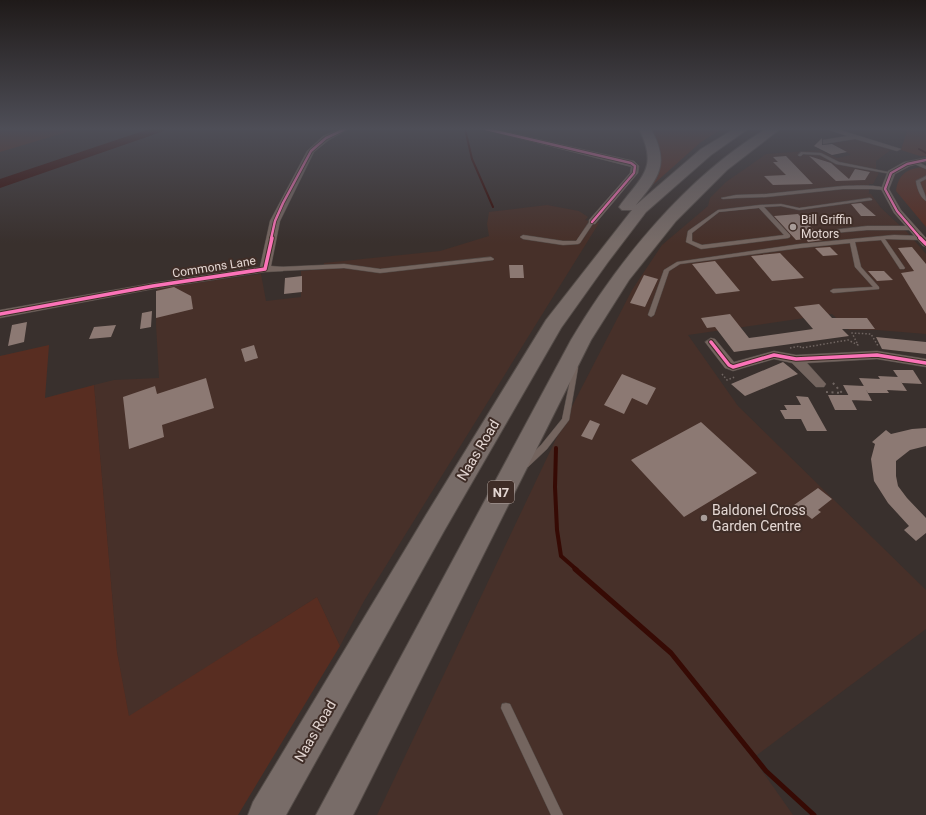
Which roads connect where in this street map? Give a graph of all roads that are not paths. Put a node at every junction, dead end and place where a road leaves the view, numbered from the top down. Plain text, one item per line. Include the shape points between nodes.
1 (302, 167) edge
2 (635, 167) edge
3 (655, 167) edge
4 (689, 167) edge
5 (730, 167) edge
6 (859, 167) edge
7 (903, 167) edge
8 (891, 173) junction
9 (926, 177) edge
10 (885, 189) junction
11 (771, 195) junction
12 (724, 198) dead end
13 (870, 199) dead end
14 (926, 200) edge
15 (781, 205) junction
16 (760, 206) junction
17 (592, 222) joint
18 (912, 228) junction
19 (523, 237) dead end
20 (826, 237) dead end
21 (882, 238) junction
22 (852, 241) junction
23 (924, 241) edge
24 (491, 259) dead end
25 (902, 268) dead end
26 (265, 269) junction
27 (279, 269) joint
28 (833, 291) dead end
29 (0, 314) edge
30 (651, 315) dead end
31 (553, 325) junction
32 (711, 342) dead end
33 (796, 359) junction
34 (926, 363) edge
35 (820, 384) dead end
36 (506, 708) dead end
37 (266, 815) edge
38 (334, 815) edge
39 (557, 815) edge

1 - 26 street, Commons Lane via 275,222
2 - 17 street via 634,174
3 - 31 highway via 646,183 613,224
4 - 31 highway, Naas Road via 641,209
5 - 38 highway, N7 via 698,189 666,220 634,258 605,299 580,340
6 - 8 lane
7 - 8 street
8 - 10 street
9 - 14 lane via 918,180
10 - 11 lane via 847,187
10 - 18 street via 897,211
11 - 12 lane
11 - 15 lane
13 - 15 lane via 799,209
15 - 16 lane
16 - 16 lane via 788,236 701,247 689,242 690,232 718,210
17 - 19 lane via 578,242 563,243
18 - 20 lane via 868,228 832,232
18 - 23 street
21 - 22 lane
21 - 23 lane
21 - 25 lane
22 - 28 lane via 858,267 877,288
22 - 30 lane via 679,263 667,270
24 - 27 lane via 380,271 344,266
26 - 27 street
26 - 29 street, Commons Lane
31 - 37 highway, Naas Road
32 - 33 street via 733,367 774,355
33 - 34 street via 877,355
33 - 35 street
36 - 39 lane

